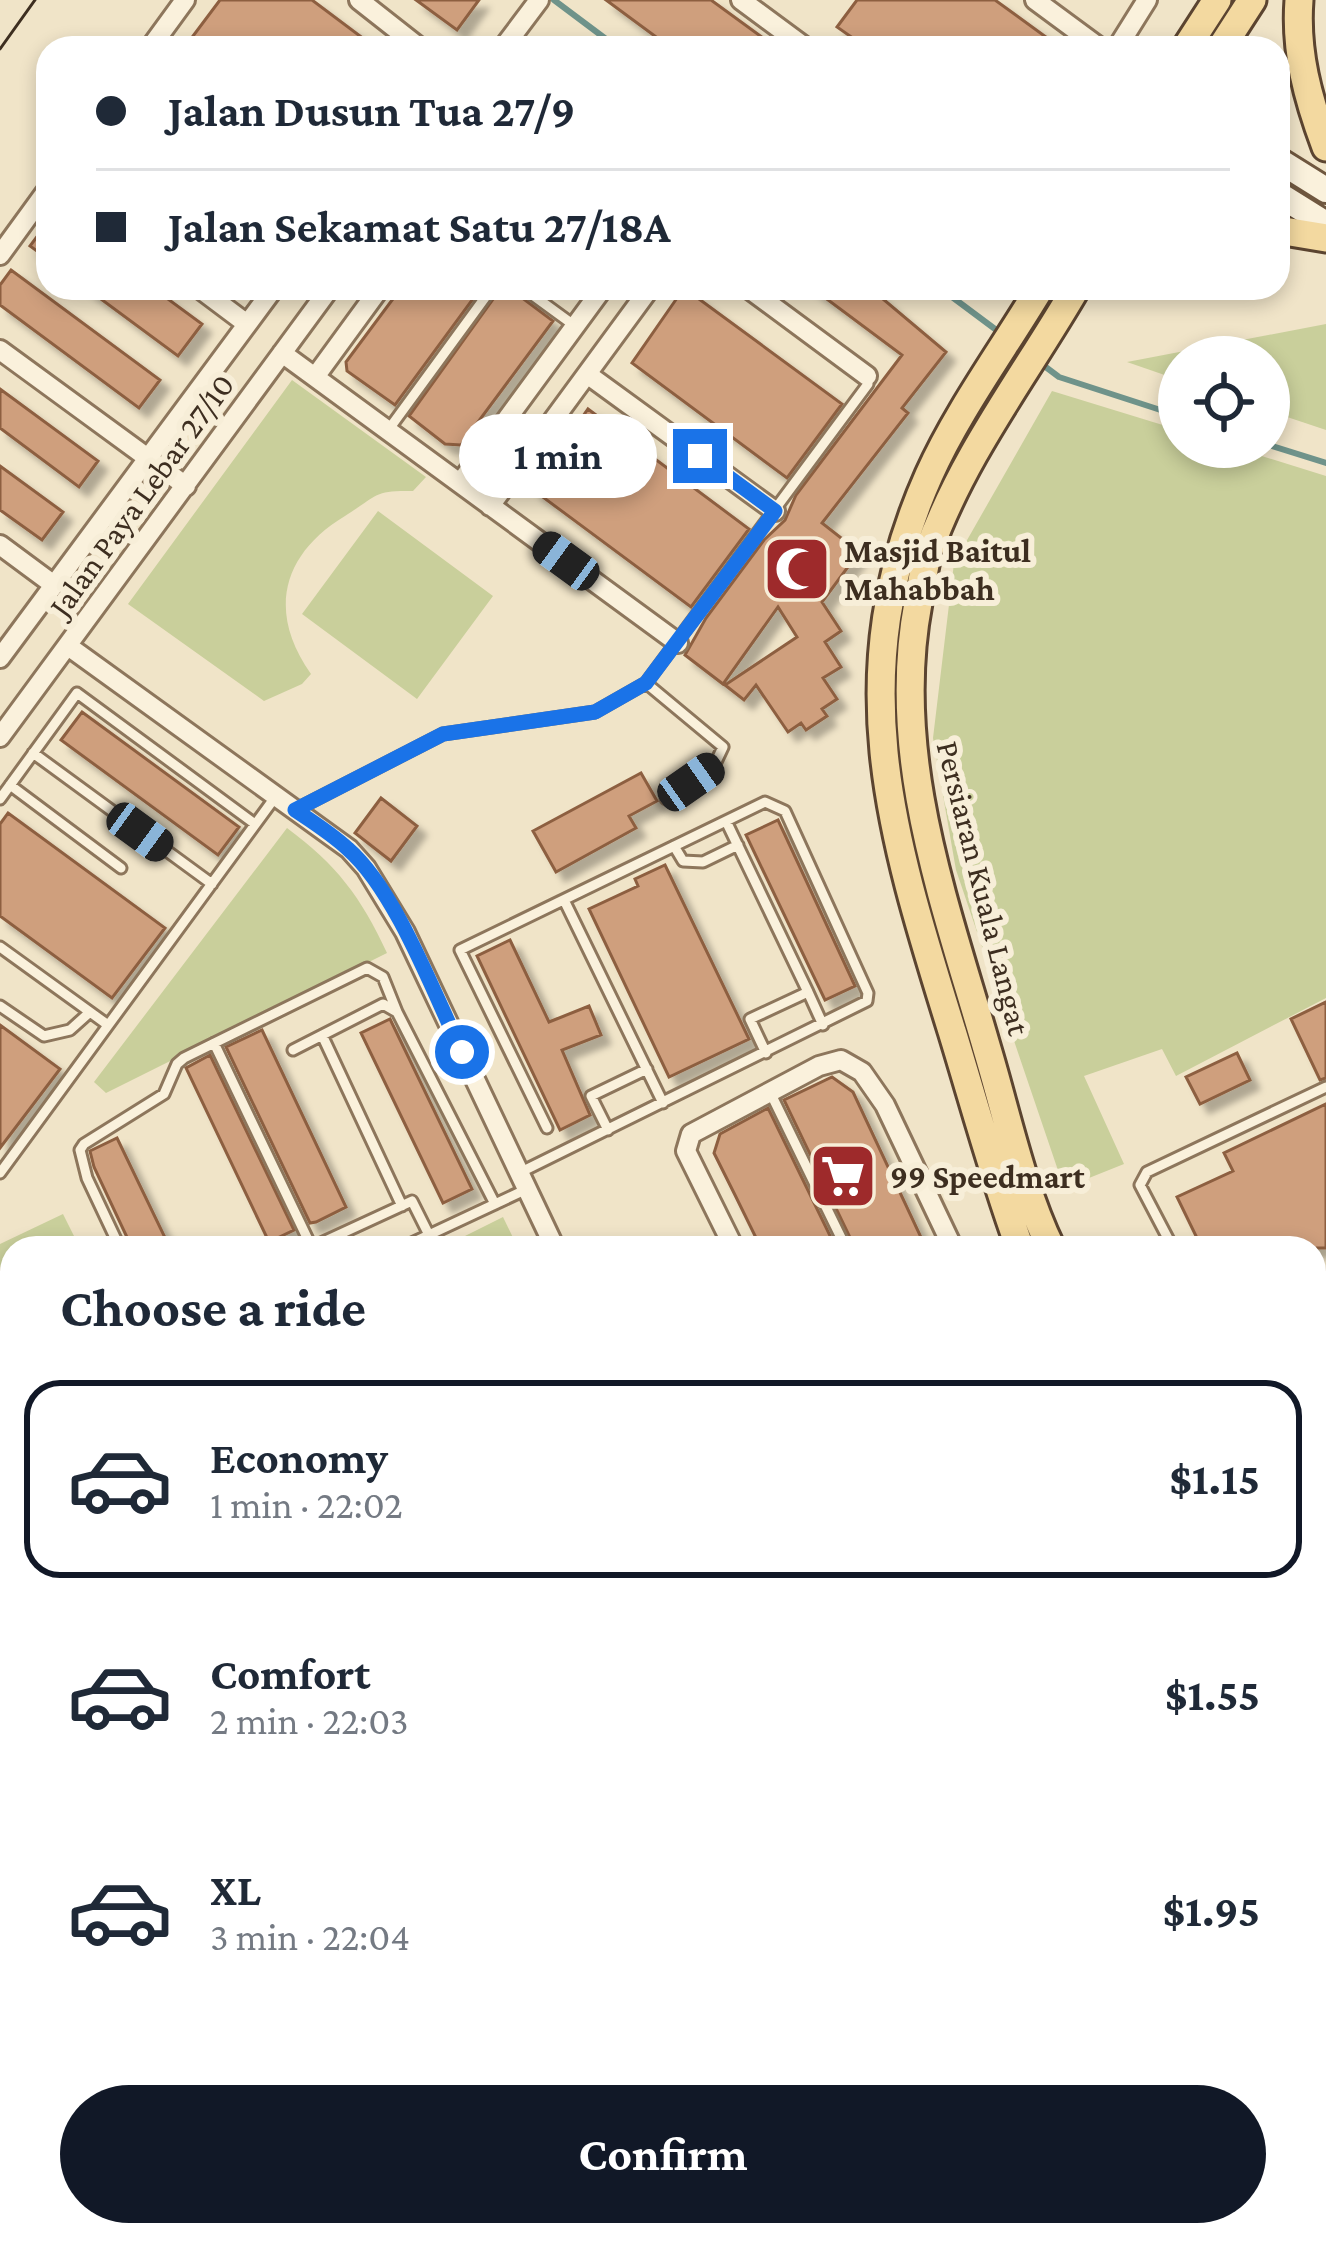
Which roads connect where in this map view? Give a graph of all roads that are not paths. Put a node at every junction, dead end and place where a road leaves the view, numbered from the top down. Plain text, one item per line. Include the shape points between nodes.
1 (184, 0) edge
2 (359, 0) edge
3 (539, 0) edge
4 (741, 0) edge
5 (1035, 0) edge
6 (1147, 0) edge
7 (1217, 0) edge
8 (1252, 0) edge
9 (1299, 0) edge
10 (159, 36) edge
11 (405, 36) edge
12 (512, 36) edge
13 (790, 36) edge
14 (1084, 36) edge
15 (1124, 36) edge
16 (1194, 36) edge
17 (1229, 36) edge
18 (1326, 147) edge
19 (1290, 168) edge
20 (1326, 190) edge
21 (1290, 202) edge
22 (36, 206) edge
23 (1326, 224) edge
24 (1290, 232) edge
25 (1326, 238) edge
26 (0, 255) edge
27 (215, 300) edge
28 (265, 300) edge
29 (321, 300) edge
30 (371, 300) edge
31 (483, 300) edge
32 (539, 300) edge
33 (594, 300) edge
34 (641, 300) edge
35 (764, 300) edge
36 (1033, 300) edge
37 (1069, 300) edge
38 (1083, 300) edge
39 (247, 324) junction
40 (575, 326) junction
41 (1049, 333) junction
42 (0, 350) edge
43 (282, 353) junction
44 (587, 374) junction
45 (867, 376) joint
46 (315, 377) junction
47 (387, 430) junction
48 (148, 458) junction
49 (460, 483) junction
50 (186, 486) junction
51 (490, 506) junction
52 (775, 511) junction
53 (0, 545) edge
54 (54, 585) junction
55 (678, 643) junction
56 (68, 646) junction
57 (0, 658) edge
58 (646, 683) junction
59 (0, 737) edge
60 (33, 754) junction
61 (10, 785) junction
62 (276, 796) junction
63 (0, 799) edge
64 (666, 799) dead end
65 (295, 810) junction
66 (726, 821) junction
67 (255, 824) junction
68 (738, 845) junction
69 (674, 846) junction
70 (121, 868) dead end
71 (212, 884) junction
72 (563, 900) junction
73 (0, 947) edge
74 (808, 992) junction
75 (0, 1006) edge
76 (90, 1012) junction
77 (397, 1012) junction
78 (108, 1025) junction
79 (823, 1025) junction
80 (322, 1036) junction
81 (214, 1043) junction
82 (293, 1050) dead end
83 (766, 1053) junction
84 (647, 1069) junction
85 (1326, 1088) edge
86 (770, 1092) junction
87 (663, 1103) junction
88 (547, 1128) dead end
89 (608, 1130) junction
90 (0, 1149) edge
91 (12, 1157) junction
92 (0, 1173) edge
93 (523, 1181) junction
94 (495, 1204) junction
95 (401, 1206) junction
96 (428, 1235) joint
97 (114, 1236) edge
98 (305, 1236) edge
99 (337, 1236) edge
100 (548, 1236) edge
101 (722, 1236) edge
102 (840, 1236) edge
103 (946, 1236) edge
104 (1030, 1236) edge
105 (1031, 1236) edge
106 (1167, 1236) edge

1 - 10 street
2 - 11 street
3 - 12 street
4 - 13 street
5 - 14 street
6 - 15 street
7 - 16 main road
8 - 17 main road
9 - 18 main road via 1305,93
19 - 20 main road
21 - 23 main road
22 - 26 street
24 - 25 main road
27 - 39 street
28 - 39 street
29 - 43 street, Jalan Paya Lebar 27/10
30 - 46 street
31 - 47 lane
32 - 40 lane
33 - 40 street
34 - 44 street
35 - 45 street
36 - 104 main road, Persiaran Kuala Langat via 930,472 882,644 880,709 885,778 913,906
37 - 41 main road, Persiaran Kuala Langat
38 - 41 main road
39 - 48 street
40 - 49 street
41 - 105 main road, Persiaran Kuala Langat via 956,488 928,554 908,677 918,798
42 - 48 street
43 - 46 street
43 - 50 street, Jalan Paya Lebar 27/10
44 - 51 street
44 - 52 street
45 - 52 lane
46 - 47 street
47 - 49 street
48 - 50 street
48 - 54 street
49 - 51 street
50 - 56 street, Jalan Paya Lebar 27/10
51 - 55 street
52 - 55 lane
53 - 54 street
54 - 57 street
55 - 58 lane
56 - 59 street, Jalan Paya Lebar 27/10
56 - 62 street
58 - 64 lane via 723,747 715,764
58 - 65 lane via 595,712 443,734
60 - 61 lane
60 - 67 lane via 77,693
60 - 71 lane
61 - 63 lane
61 - 70 lane
62 - 65 street
62 - 67 lane
65 - 93 street via 349,849 385,898
66 - 68 lane
66 - 69 lane
66 - 79 lane via 765,802 785,812 868,993 862,1006
67 - 71 lane
68 - 69 lane via 703,862 683,861
68 - 74 lane
69 - 72 lane
71 - 78 lane
72 - 84 lane
72 - 88 lane via 460,950
73 - 76 lane
74 - 79 lane
74 - 83 lane via 750,1018
75 - 76 lane via 44,1036 70,1030
76 - 78 lane
77 - 80 lane via 383,1004
77 - 81 lane via 383,977 367,968
77 - 94 lane
78 - 91 lane
79 - 83 lane
80 - 82 lane
80 - 95 lane
81 - 97 lane via 177,1064 164,1094 80,1150
81 - 98 lane
83 - 87 lane
84 - 87 lane
84 - 89 lane via 591,1096
85 - 106 lane via 1147,1172 1140,1185
86 - 101 street via 690,1136 686,1151
86 - 102 lane
86 - 103 street via 841,1060 862,1072
87 - 89 lane
89 - 93 lane
90 - 91 lane
91 - 92 lane
93 - 94 lane
93 - 100 street
94 - 96 lane
95 - 96 lane via 412,1201
95 - 99 lane

